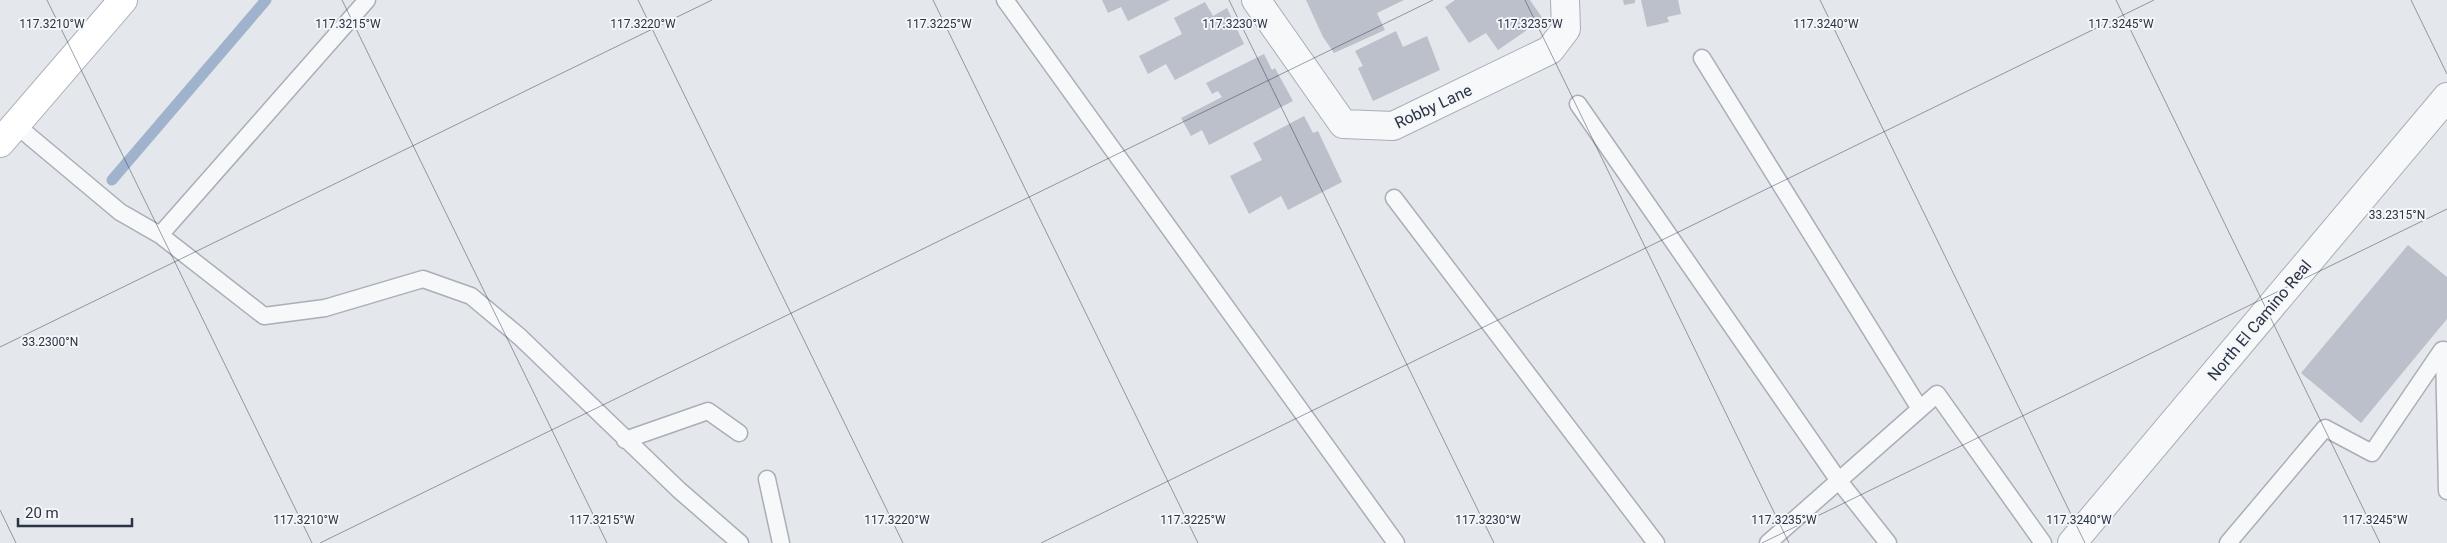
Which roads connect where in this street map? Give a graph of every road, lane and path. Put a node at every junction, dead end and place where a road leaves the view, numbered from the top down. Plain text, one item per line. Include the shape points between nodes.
1 (123, 0) edge
2 (367, 0) edge
3 (1005, 0) edge
4 (1256, 0) edge
5 (1565, 0) edge
6 (1702, 58) dead end
7 (2447, 97) edge
8 (1578, 104) dead end
9 (8, 134) edge
10 (1394, 198) dead end
11 (160, 235) junction
12 (2445, 350) edge
13 (1920, 409) junction
14 (739, 434) dead end
15 (625, 440) junction
16 (767, 479) dead end
17 (1839, 481) junction
18 (2447, 491) edge
19 (740, 543) edge
20 (781, 543) edge
21 (1396, 543) edge
22 (1656, 543) edge
23 (1768, 543) edge
24 (1888, 543) edge
25 (2043, 543) edge
26 (2072, 543) edge
27 (2228, 543) edge

1 - 9 main road
2 - 11 lane
3 - 21 lane
4 - 5 street, Robby Lane via 1343,124 1393,126 1550,50 1566,28
6 - 13 lane
7 - 26 street, North El Camino Real
8 - 17 lane
9 - 11 lane via 120,212
10 - 22 lane
11 - 15 lane via 264,316 325,308 423,279 471,296 520,337
12 - 18 lane
12 - 27 lane via 2372,453 2325,428
13 - 17 lane
13 - 25 lane via 1937,394
14 - 15 lane via 708,411
15 - 19 lane
16 - 20 lane
17 - 23 lane
17 - 24 lane

